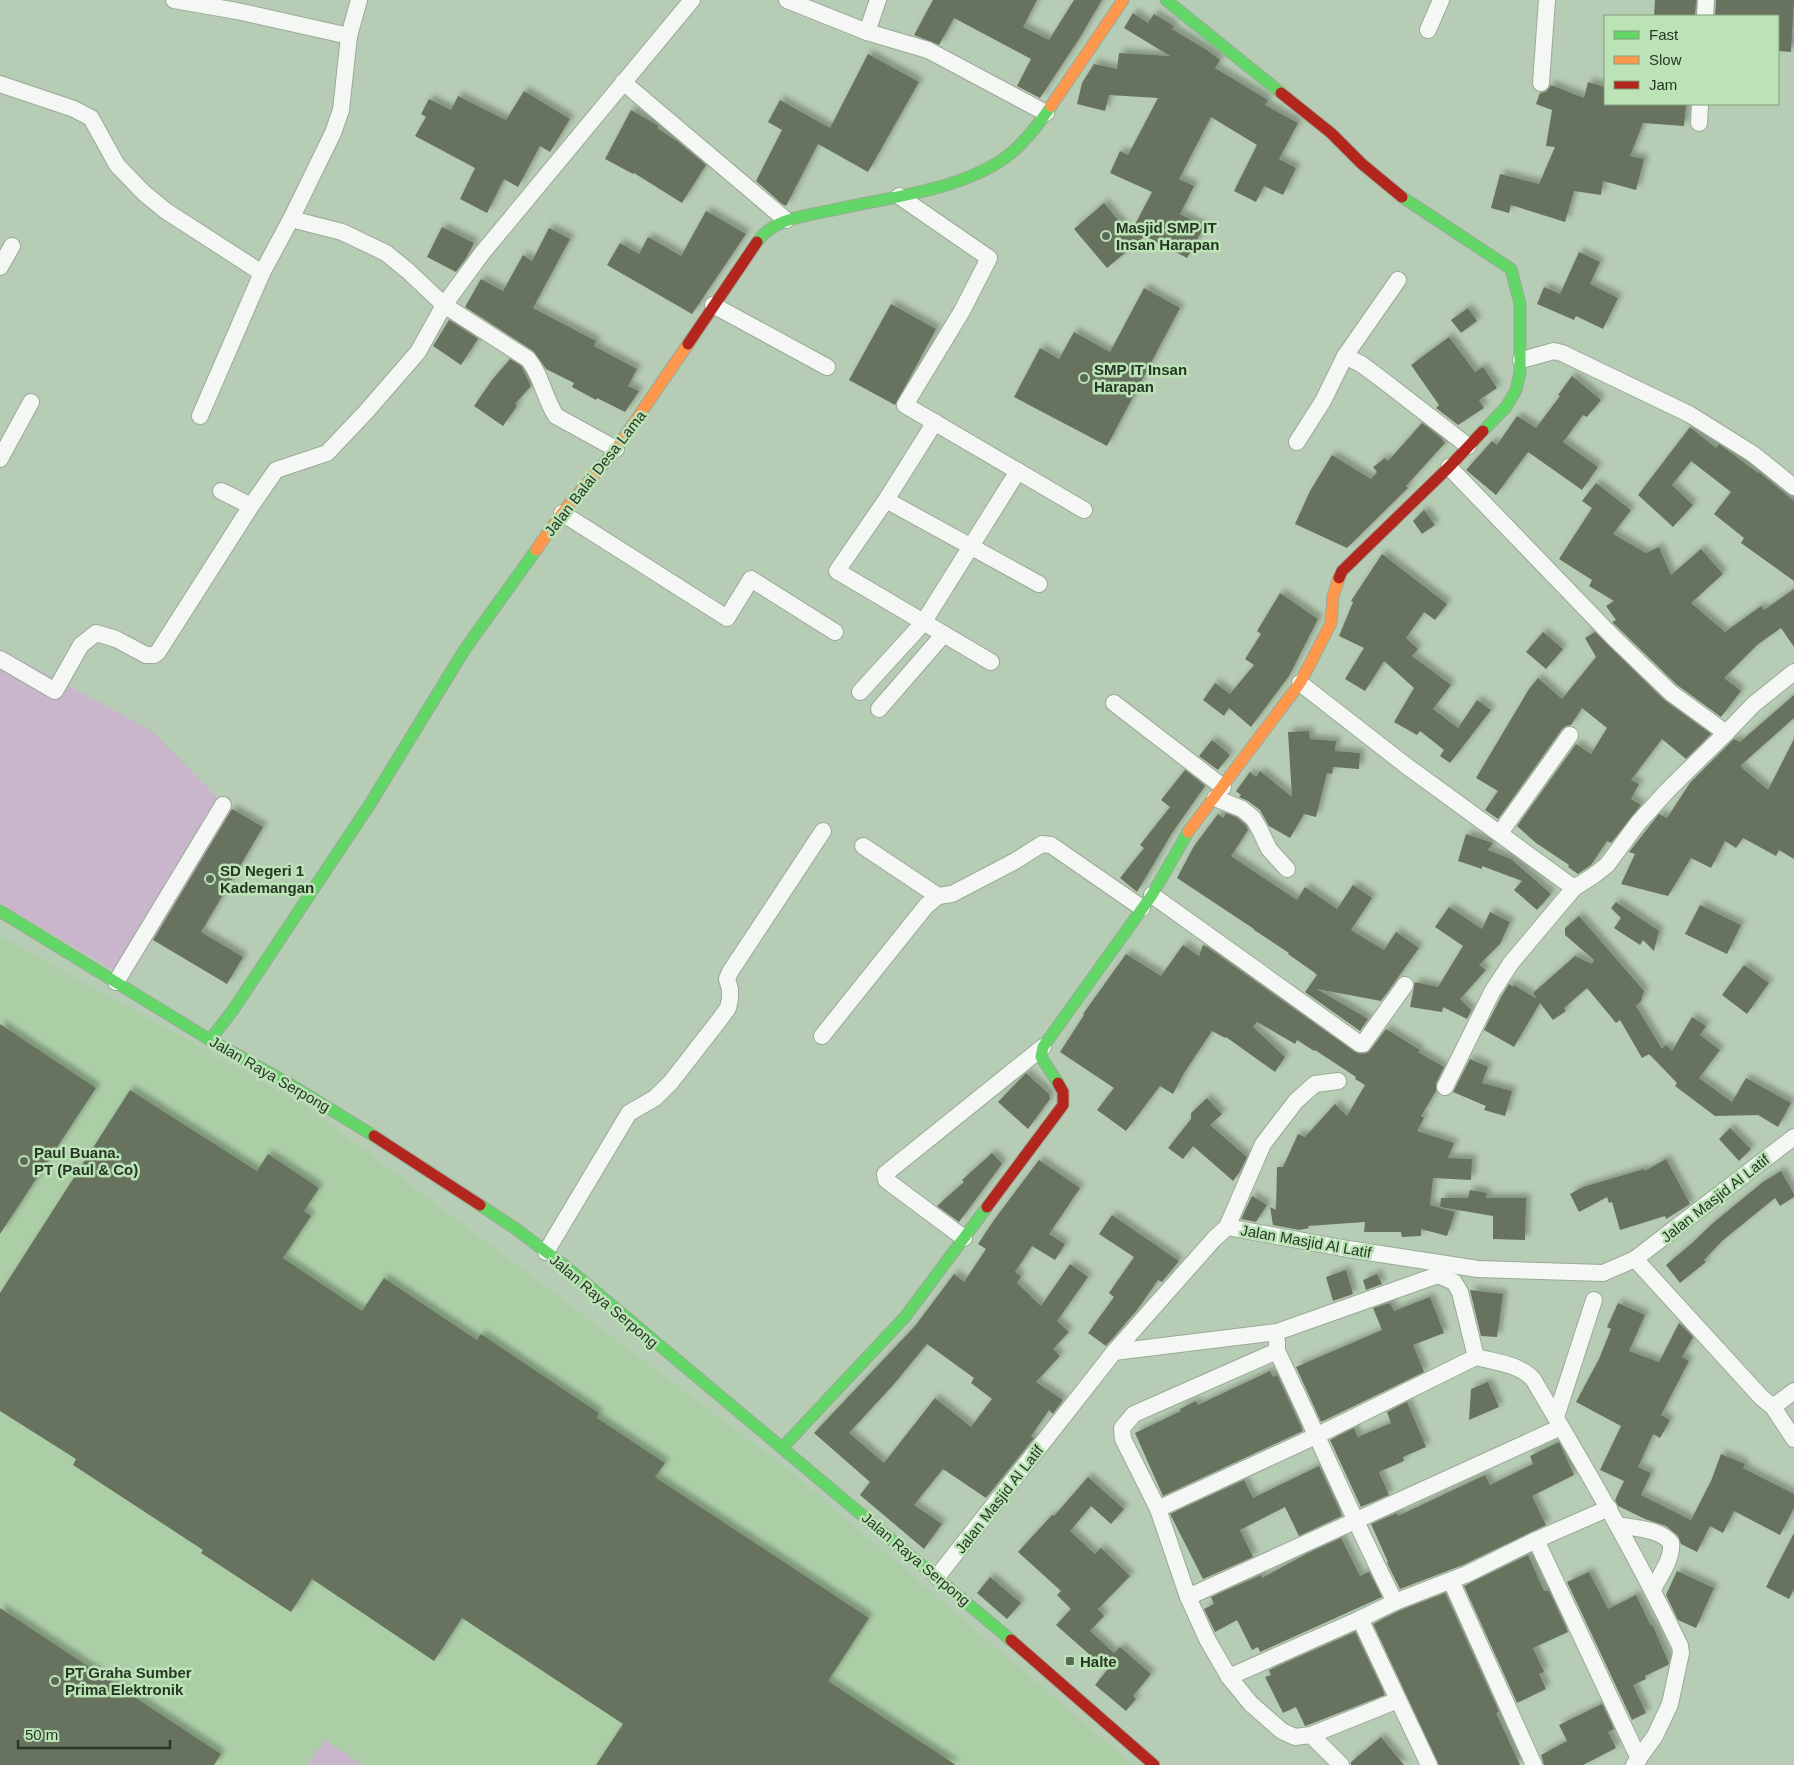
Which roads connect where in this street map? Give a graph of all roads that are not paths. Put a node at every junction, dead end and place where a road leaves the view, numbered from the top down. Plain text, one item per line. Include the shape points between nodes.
1 (174, 0) edge
2 (359, 0) edge
3 (692, 0) edge
4 (787, 0) edge
5 (878, 0) edge
6 (1123, 0) edge
7 (1166, 0) edge
8 (1441, 0) edge
9 (1547, 0) edge
10 (1706, 0) edge
11 (1705, 15) edge
12 (1428, 30) dead end
13 (867, 32) junction
14 (349, 36) junction
15 (622, 82) junction
16 (1540, 83) dead end
17 (0, 84) edge
18 (1700, 105) edge
19 (1046, 113) junction
20 (1699, 123) dead end
21 (899, 196) junction
22 (291, 219) junction
23 (786, 220) junction
24 (12, 246) dead end
25 (0, 267) edge
26 (262, 272) junction
27 (1398, 280) dead end
28 (444, 305) junction
29 (713, 306) junction
30 (1345, 356) junction
31 (1521, 360) junction
32 (827, 367) dead end
33 (31, 402) dead end
34 (200, 416) dead end
35 (935, 422) junction
36 (1297, 442) dead end
37 (1468, 446) junction
38 (616, 450) junction
39 (0, 459) edge
40 (1449, 467) junction
41 (1018, 470) junction
42 (1794, 487) edge
43 (221, 491) dead end
44 (886, 500) junction
45 (251, 506) junction
46 (1084, 510) dead end
47 (562, 513) junction
48 (970, 546) junction
49 (1040, 584) dead end
50 (923, 623) junction
51 (835, 632) dead end
52 (944, 634) junction
53 (0, 659) edge
54 (992, 662) dead end
55 (1794, 672) edge
56 (1300, 683) junction
57 (860, 692) dead end
58 (1114, 703) dead end
59 (879, 709) dead end
60 (1726, 733) junction
61 (1570, 736) dead end
62 (1219, 792) junction
63 (223, 806) dead end
64 (822, 831) dead end
65 (1500, 833) junction
66 (863, 846) dead end
67 (1286, 869) dead end
68 (1574, 888) junction
69 (938, 896) junction
70 (1147, 902) junction
71 (0, 911) edge
72 (116, 982) junction
73 (1405, 985) dead end
74 (822, 1036) dead end
75 (210, 1040) junction
76 (1043, 1047) junction
77 (1338, 1081) dead end
78 (1445, 1087) dead end
79 (1794, 1137) edge
80 (1227, 1227) junction
81 (964, 1238) junction
82 (546, 1252) junction
83 (1635, 1259) junction
84 (1594, 1300) dead end
85 (1277, 1332) junction
86 (1277, 1351) junction
87 (1114, 1352) junction
88 (1476, 1357) junction
89 (1794, 1392) edge
90 (1773, 1407) junction
91 (1558, 1422) junction
92 (1318, 1435) junction
93 (1794, 1439) edge
94 (783, 1447) junction
95 (1609, 1508) junction
96 (1158, 1509) junction
97 (1356, 1522) junction
98 (1618, 1525) junction
99 (1536, 1540) junction
100 (938, 1577) junction
101 (1450, 1580) junction
102 (1653, 1589) junction
103 (1188, 1597) junction
104 (1395, 1602) junction
105 (1360, 1619) junction
106 (1229, 1677) junction
107 (1398, 1700) junction
108 (1311, 1734) junction
109 (1636, 1762) edge
110 (1154, 1765) edge
111 (1341, 1765) edge
112 (1429, 1765) edge
113 (1534, 1765) edge

1 - 14 street
2 - 14 street
3 - 15 street
4 - 13 street
5 - 13 street
6 - 19 street, Jalan Balai Desa Lama
7 - 31 street via 1331,133 1404,199 1511,269 1520,304
8 - 12 street
9 - 16 street
10 - 11 street
13 - 19 street via 928,50
14 - 22 street via 340,110 327,146
15 - 23 street
15 - 28 street via 482,252
17 - 26 street via 86,114 117,164 144,193 166,211
18 - 20 street
19 - 21 street, Jalan Balai Desa Lama via 1005,158 981,172
21 - 23 street, Jalan Balai Desa Lama
21 - 35 street via 989,258 962,311 905,405
22 - 26 street
22 - 28 street via 342,232 386,253
23 - 29 street, Jalan Balai Desa Lama via 761,236
24 - 25 street
26 - 34 street
27 - 30 street
28 - 38 street via 528,359 556,416
28 - 45 street via 418,352 327,453 276,470
29 - 32 street
29 - 38 street, Jalan Balai Desa Lama
30 - 36 street
30 - 37 street via 1361,364
31 - 37 street via 1516,390 1506,407
31 - 42 street via 1554,351 1562,353 1689,414 1753,454
33 - 39 street
35 - 41 street
35 - 44 street
37 - 40 street
38 - 47 street, Jalan Balai Desa Lama
40 - 56 street via 1342,571 1334,588 1332,623
40 - 60 street via 1613,638 1671,693
41 - 46 street
41 - 48 street
43 - 45 street
44 - 48 street
44 - 50 street via 837,571
45 - 53 street via 154,655 146,655 116,638 96,633 81,645 55,691
47 - 51 street via 727,618 751,579
47 - 75 street, Jalan Balai Desa Lama via 465,649 370,804 234,1010
48 - 49 street
48 - 50 street
50 - 52 street
50 - 57 street
52 - 54 street
52 - 59 street
55 - 60 street via 1754,704
56 - 62 street
56 - 65 street
58 - 62 street
60 - 68 street via 1638,823 1607,865
61 - 65 street
62 - 67 street via 1253,818 1269,849
62 - 70 street via 1183,839
63 - 72 street
64 - 82 street via 730,972 727,978 730,990 728,1008 666,1087 655,1098 629,1113
65 - 68 street
66 - 69 street
68 - 78 street via 1500,978
69 - 70 street via 952,894 1047,844
69 - 74 street via 926,906
70 - 73 street via 1361,1044
70 - 76 street
71 - 72 street, Jalan Raya Serpong
72 - 75 street, Jalan Raya Serpong
75 - 82 street, Jalan Raya Serpong via 332,1109
76 - 81 street via 1042,1061 1063,1092 1062,1105
76 - 81 street via 885,1174 886,1180
77 - 80 street via 1315,1084 1296,1101 1263,1144
79 - 83 street, Jalan Masjid Al Latif
80 - 83 street, Jalan Masjid Al Latif via 1478,1269 1603,1273
80 - 87 street, Jalan Masjid Al Latif
81 - 94 street via 905,1317
82 - 94 street, Jalan Raya Serpong
83 - 90 street
84 - 91 street
85 - 86 street
85 - 87 street
85 - 88 street via 1438,1275 1454,1282 1460,1292
86 - 92 street
86 - 96 street via 1134,1414 1122,1428 1121,1435
87 - 100 street, Jalan Masjid Al Latif
88 - 91 street via 1529,1374
88 - 92 street
89 - 90 street
90 - 93 street
91 - 95 street
91 - 97 street
92 - 96 street
92 - 97 street
94 - 100 street, Jalan Raya Serpong
95 - 98 street
95 - 99 street
96 - 103 street
97 - 103 street
97 - 104 street
98 - 102 street
98 - 102 street via 1659,1534 1671,1543 1672,1550
99 - 101 street
99 - 109 street
100 - 110 street, Jalan Raya Serpong
101 - 104 street
101 - 113 street
102 - 109 street via 1681,1653 1670,1704 1655,1736
103 - 106 street
104 - 105 street
105 - 106 street
105 - 107 street
106 - 108 street via 1251,1704 1282,1731 1295,1737
107 - 108 street
107 - 112 street
108 - 111 street

